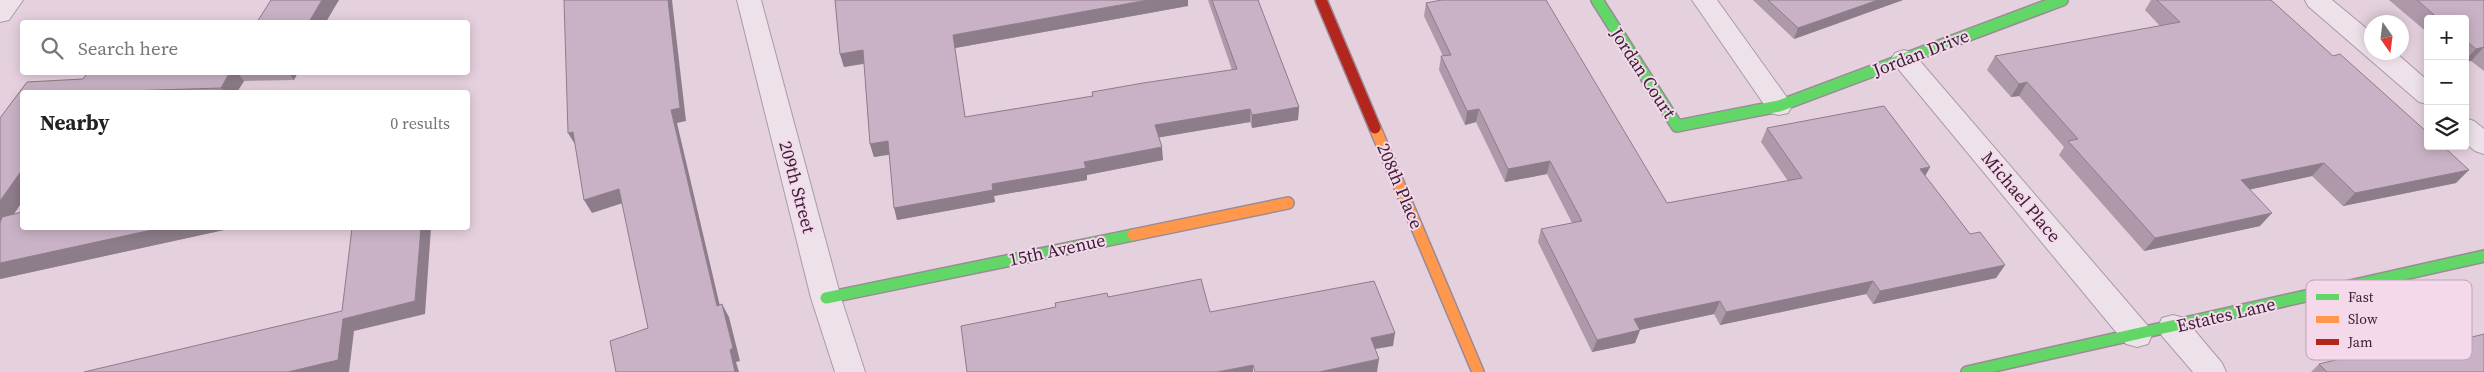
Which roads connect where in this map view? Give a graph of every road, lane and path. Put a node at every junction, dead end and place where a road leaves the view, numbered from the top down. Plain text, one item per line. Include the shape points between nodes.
1 (11, 0) edge
2 (749, 0) edge
3 (1321, 0) edge
4 (1597, 0) edge
5 (1704, 0) edge
6 (2062, 0) edge
7 (2317, 0) edge
8 (0, 14) edge
9 (2364, 40) edge
10 (1904, 59) junction
11 (2387, 60) edge
12 (2424, 92) edge
13 (1779, 106) junction
14 (2469, 131) edge
15 (2484, 144) edge
16 (1288, 203) dead end
17 (2484, 256) edge
18 (2379, 280) edge
19 (2306, 297) edge
20 (826, 298) junction
21 (2173, 327) junction
22 (2137, 335) junction
23 (850, 372) edge
24 (1478, 372) edge
25 (1967, 372) edge
26 (2211, 372) edge

1 - 8 street
2 - 20 street, 209th Street
3 - 24 street, 208th Place
4 - 13 street, Jordan Court via 1677,126
5 - 13 street
6 - 10 street, Jordan Drive
7 - 9 street
10 - 13 street, Jordan Drive
10 - 22 street, Michael Place
11 - 12 street
14 - 15 street
16 - 20 street, 15th Avenue
17 - 18 street, Estates Lane
19 - 21 street, Estates Lane
20 - 23 street, 209th Street
21 - 22 street, Estates Lane
21 - 26 street
22 - 25 street, Estates Lane

